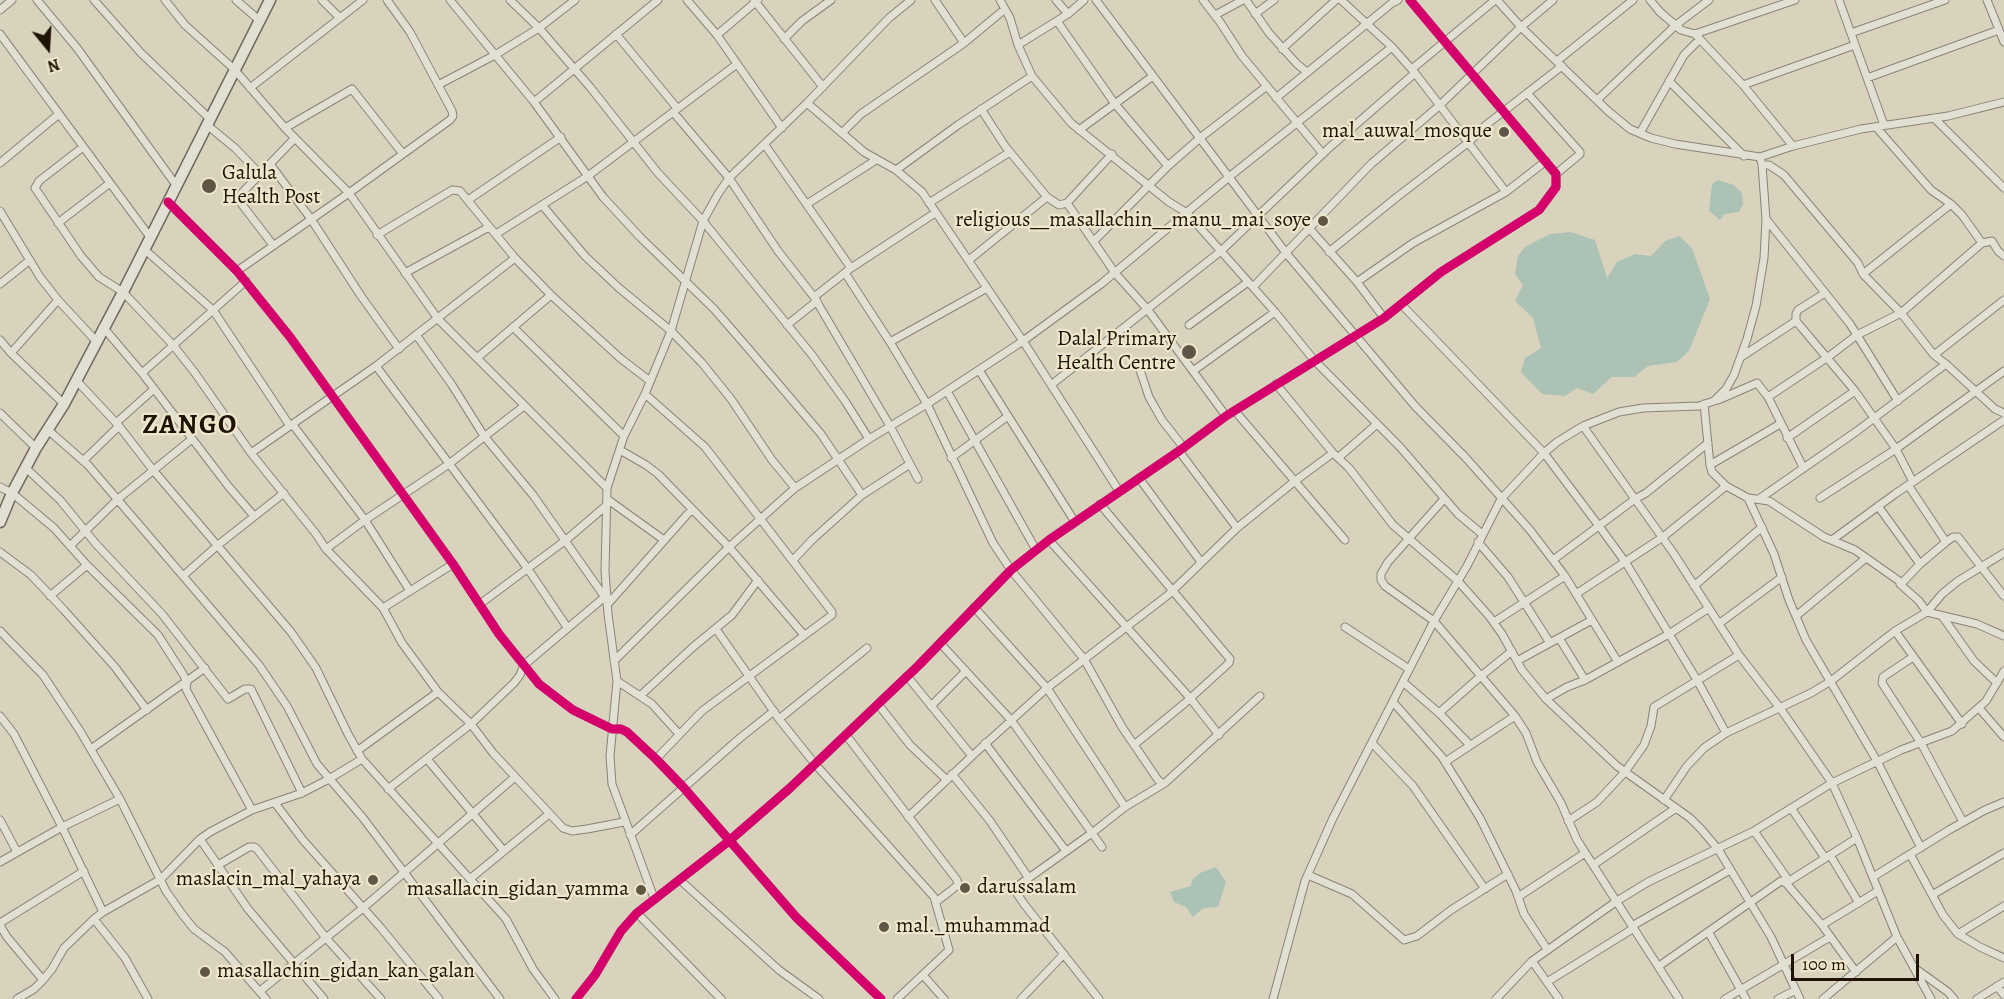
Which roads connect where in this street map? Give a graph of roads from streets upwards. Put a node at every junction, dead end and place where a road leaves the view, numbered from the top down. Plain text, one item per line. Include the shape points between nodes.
1 (12, 0) edge
2 (37, 0) edge
3 (94, 0) edge
4 (165, 0) edge
5 (236, 0) edge
6 (270, 0) edge
7 (322, 0) edge
8 (363, 0) edge
9 (387, 0) edge
10 (450, 0) edge
11 (510, 0) edge
12 (575, 0) edge
13 (658, 0) edge
14 (687, 0) edge
15 (831, 0) edge
16 (911, 0) edge
17 (935, 0) edge
18 (1000, 0) edge
19 (1056, 0) edge
20 (1084, 0) edge
21 (1096, 0) edge
22 (1203, 0) edge
23 (1244, 0) edge
24 (1274, 0) edge
25 (1336, 0) edge
26 (1341, 0) edge
27 (1398, 0) edge
28 (1410, 0) edge
29 (1496, 0) edge
30 (1553, 0) edge
31 (1633, 0) edge
32 (1650, 0) edge
33 (1709, 0) edge
34 (1795, 0) edge
35 (1839, 0) edge
36 (1945, 0) edge
37 (1987, 0) edge
38 (756, 1) edge
39 (1005, 9) junction
40 (0, 10) edge
41 (1068, 14) junction
42 (1255, 14) junction
43 (1215, 15) junction
44 (340, 18) junction
45 (259, 20) junction
46 (1057, 21) junction
47 (1367, 24) junction
48 (1676, 25) junction
49 (1521, 27) junction
50 (539, 28) junction
51 (1999, 30) junction
52 (1851, 33) junction
53 (0, 34) edge
54 (616, 34) junction
55 (717, 35) junction
56 (1697, 37) junction
57 (784, 39) junction
58 (1446, 40) junction
59 (2004, 42) edge
60 (964, 43) junction
61 (1018, 45) junction
62 (1855, 45) junction
63 (1392, 47) junction
64 (1282, 49) junction
65 (495, 55) junction
66 (737, 64) junction
67 (1559, 64) junction
68 (234, 69) junction
69 (575, 70) junction
70 (1414, 71) junction
71 (1307, 72) junction
72 (1472, 73) junction
73 (1032, 76) junction
74 (1153, 76) junction
75 (1867, 78) junction
76 (1669, 81) junction
77 (438, 85) junction
78 (1743, 85) junction
79 (1267, 86) junction
80 (824, 87) junction
81 (250, 88) junction
82 (1527, 93) junction
83 (1276, 98) junction
84 (1597, 100) junction
85 (534, 102) junction
86 (2004, 102) edge
87 (807, 103) junction
88 (1114, 104) junction
89 (1439, 105) junction
90 (675, 110) junction
91 (981, 110) junction
92 (1504, 111) junction
93 (59, 114) junction
94 (1934, 118) junction
95 (208, 122) junction
96 (1298, 123) junction
97 (1884, 126) junction
98 (1876, 127) junction
99 (285, 128) junction
100 (782, 128) junction
101 (1079, 130) junction
102 (842, 133) junction
103 (1640, 134) junction
104 (561, 137) junction
105 (295, 138) junction
106 (1200, 138) junction
107 (1469, 142) junction
108 (634, 143) junction
109 (765, 145) junction
110 (1793, 146) junction
111 (83, 147) junction
112 (1010, 152) junction
113 (403, 154) junction
114 (1112, 154) junction
115 (1323, 154) junction
116 (1744, 156) junction
117 (876, 160) junction
118 (1546, 161) junction
119 (1761, 161) junction
120 (0, 163) edge
121 (270, 164) junction
122 (1168, 166) junction
123 (896, 170) junction
124 (261, 174) junction
125 (1556, 174) junction
126 (2004, 175) edge
127 (588, 176) junction
128 (1229, 177) junction
129 (729, 178) junction
130 (1996, 180) junction
131 (111, 183) junction
132 (1149, 184) junction
133 (176, 185) junction
134 (2004, 188) edge
135 (1506, 192) junction
136 (349, 193) junction
137 (1047, 196) junction
138 (468, 200) junction
139 (168, 202) junction
140 (929, 203) junction
141 (1067, 203) junction
142 (807, 204) junction
143 (1951, 204) junction
144 (542, 205) junction
145 (0, 211) edge
146 (935, 213) junction
147 (1187, 213) junction
148 (1258, 216) junction
149 (311, 219) junction
150 (1766, 219) junction
151 (703, 221) junction
152 (58, 223) junction
153 (489, 226) junction
154 (1309, 228) junction
155 (496, 234) junction
156 (377, 235) junction
157 (150, 237) junction
158 (1094, 241) junction
159 (1982, 243) junction
160 (273, 245) junction
161 (144, 249) junction
162 (1221, 251) junction
163 (1329, 252) junction
164 (1286, 253) junction
165 (2004, 256) edge
166 (515, 258) junction
167 (30, 260) junction
168 (969, 260) junction
169 (848, 270) junction
170 (237, 271) junction
171 (405, 273) junction
172 (1115, 273) junction
173 (1863, 274) junction
174 (246, 281) junction
175 (1357, 282) junction
176 (687, 283) junction
177 (0, 284) edge
178 (1251, 284) junction
179 (987, 288) junction
180 (123, 292) junction
181 (1825, 293) junction
182 (551, 295) junction
183 (815, 299) junction
184 (58, 300) junction
185 (2004, 300) edge
186 (1402, 305) junction
187 (213, 310) junction
188 (1148, 310) junction
189 (1275, 312) junction
190 (1900, 313) junction
191 (1384, 318) junction
192 (438, 319) junction
193 (1796, 321) junction
194 (787, 325) junction
195 (1189, 325) dead end
196 (103, 327) junction
197 (513, 327) junction
198 (671, 331) junction
199 (1355, 335) junction
200 (1857, 335) junction
201 (417, 336) junction
202 (0, 340) edge
203 (96, 340) junction
204 (1023, 341) junction
205 (890, 342) junction
206 (173, 345) junction
207 (399, 349) junction
208 (11, 353) junction
209 (1934, 355) junction
210 (1741, 357) junction
211 (1828, 357) junction
212 (477, 358) junction
213 (1314, 360) junction
214 (1138, 364) dead end
215 (1946, 364) junction
216 (376, 366) junction
217 (979, 370) junction
218 (1193, 371) junction
219 (2004, 371) edge
220 (142, 373) junction
221 (76, 380) junction
222 (650, 381) junction
223 (1276, 384) junction
224 (1051, 385) junction
225 (154, 389) junction
226 (947, 391) junction
227 (1855, 392) junction
228 (1976, 392) junction
229 (645, 394) junction
230 (332, 397) junction
231 (1768, 397) junction
232 (1899, 400) junction
233 (1714, 401) junction
234 (64, 404) junction
235 (927, 404) junction
236 (1704, 404) junction
237 (524, 406) junction
238 (2002, 410) edge
239 (1235, 411) junction
240 (0, 413) edge
241 (1008, 416) junction
242 (1226, 416) junction
243 (1874, 418) junction
244 (2004, 420) edge
245 (117, 424) junction
246 (1377, 424) junction
247 (1780, 424) junction
248 (291, 426) junction
249 (890, 426) junction
250 (1583, 426) junction
251 (48, 430) junction
252 (484, 436) junction
253 (624, 436) junction
254 (1787, 438) junction
255 (192, 439) junction
256 (869, 439) junction
257 (974, 442) junction
258 (1708, 443) junction
259 (36, 448) junction
260 (1182, 449) junction
261 (1896, 449) junction
262 (620, 450) junction
263 (251, 453) junction
264 (1544, 453) junction
265 (1336, 455) junction
266 (951, 458) junction
267 (837, 460) junction
268 (83, 461) junction
269 (449, 464) junction
270 (910, 464) junction
271 (1710, 465) junction
272 (1803, 467) junction
273 (27, 469) junction
274 (153, 470) junction
275 (1139, 478) junction
276 (918, 479) dead end
277 (1295, 481) junction
278 (1911, 484) junction
279 (1726, 486) junction
280 (0, 487) edge
281 (795, 488) junction
282 (608, 489) junction
283 (1119, 491) junction
284 (12, 493) junction
285 (284, 493) junction
286 (404, 495) junction
287 (862, 495) junction
288 (1501, 498) junction
289 (1748, 498) junction
290 (1820, 498) dead end
291 (118, 499) junction
292 (1443, 499) junction
293 (1635, 499) junction
294 (1759, 499) junction
295 (607, 502) junction
296 (1100, 504) junction
297 (1878, 507) junction
298 (692, 509) junction
299 (254, 516) junction
300 (760, 518) junction
301 (365, 520) junction
302 (0, 522) edge
303 (1075, 522) junction
304 (1599, 526) junction
305 (1762, 527) junction
306 (1237, 528) junction
307 (87, 531) junction
308 (1482, 534) junction
309 (1663, 537) junction
310 (566, 540) junction
311 (664, 540) junction
312 (1049, 540) junction
313 (1345, 540) dead end
314 (1408, 540) junction
315 (1832, 540) junction
316 (1478, 542) junction
317 (1946, 542) junction
318 (218, 545) junction
319 (70, 546) junction
320 (729, 547) junction
321 (326, 549) junction
322 (1036, 550) junction
323 (0, 552) edge
324 (2004, 553) edge
325 (1866, 558) junction
326 (793, 560) junction
327 (1553, 560) junction
328 (1201, 562) junction
329 (1626, 563) junction
330 (453, 564) junction
331 (1920, 564) junction
332 (87, 566) junction
333 (1981, 567) junction
334 (528, 569) junction
335 (1011, 570) junction
336 (183, 576) junction
337 (1565, 576) junction
338 (1782, 577) junction
339 (758, 580) junction
340 (1458, 581) junction
341 (1902, 582) junction
342 (1694, 586) junction
343 (410, 591) junction
344 (1172, 591) junction
345 (1576, 594) junction
346 (605, 595) junction
347 (50, 596) junction
348 (2004, 596) edge
349 (1525, 602) junction
350 (480, 604) junction
351 (608, 605) junction
352 (974, 607) junction
353 (383, 608) junction
354 (1709, 608) junction
355 (1927, 612) junction
356 (1796, 616) junction
357 (1942, 616) junction
358 (1592, 620) junction
359 (1434, 621) junction
360 (1494, 622) junction
361 (1720, 623) junction
362 (567, 627) junction
363 (1128, 627) junction
364 (1344, 627) dead end
365 (716, 629) junction
366 (0, 631) edge
367 (1895, 631) junction
368 (1669, 634) junction
369 (804, 635) junction
370 (2004, 636) edge
371 (1559, 638) junction
372 (940, 643) junction
373 (1550, 643) junction
374 (867, 648) dead end
375 (1512, 651) junction
376 (1739, 655) junction
377 (1913, 657) junction
378 (1084, 659) junction
379 (614, 661) junction
380 (1517, 661) junction
381 (1618, 662) junction
382 (524, 665) junction
383 (205, 668) junction
384 (1409, 669) junction
385 (966, 671) junction
386 (749, 674) junction
387 (907, 676) junction
388 (1481, 676) junction
389 (2001, 679) edge
390 (1585, 680) junction
391 (1697, 680) junction
392 (187, 681) junction
393 (617, 681) junction
394 (1831, 681) junction
395 (1403, 682) junction
396 (1047, 687) junction
397 (438, 692) junction
398 (641, 695) junction
399 (1260, 696) dead end
400 (1190, 698) junction
401 (1546, 699) junction
402 (1393, 702) junction
403 (878, 704) junction
404 (931, 706) junction
405 (1780, 708) junction
406 (1978, 708) junction
407 (147, 710) junction
408 (774, 711) junction
409 (1439, 713) junction
410 (0, 716) edge
411 (1515, 716) junction
412 (779, 719) junction
413 (1011, 720) junction
414 (471, 724) junction
415 (1962, 724) junction
416 (612, 729) junction
417 (680, 734) junction
418 (1726, 734) junction
419 (846, 735) junction
420 (1219, 735) junction
421 (2004, 737) edge
422 (985, 743) junction
423 (1372, 743) junction
424 (1921, 743) junction
425 (1134, 745) junction
426 (1470, 746) junction
427 (91, 749) junction
428 (357, 751) junction
429 (972, 756) junction
430 (362, 759) junction
431 (427, 759) junction
432 (656, 759) junction
433 (1877, 761) junction
434 (1445, 762) junction
435 (815, 764) junction
436 (1625, 772) junction
437 (515, 777) junction
438 (950, 777) junction
439 (329, 779) junction
440 (1162, 783) junction
441 (1832, 783) junction
442 (684, 788) junction
443 (388, 789) junction
444 (302, 793) junction
445 (120, 799) junction
446 (1664, 800) junction
447 (2004, 802) edge
448 (275, 803) junction
449 (1125, 807) junction
450 (1676, 808) junction
451 (1791, 808) junction
452 (252, 810) junction
453 (549, 813) junction
454 (474, 814) junction
455 (908, 817) junction
456 (0, 820) edge
457 (1568, 821) junction
458 (624, 822) junction
459 (1963, 822) junction
460 (62, 826) junction
461 (1754, 831) junction
462 (1092, 833) junction
463 (630, 835) junction
464 (1857, 838) junction
465 (200, 839) junction
466 (729, 841) junction
467 (438, 843) junction
468 (1102, 847) dead end
469 (1921, 848) junction
470 (1718, 849) junction
471 (504, 851) junction
472 (1066, 851) junction
473 (18, 852) junction
474 (1585, 853) junction
475 (2004, 853) edge
476 (1910, 854) junction
477 (1827, 856) junction
478 (0, 862) edge
479 (218, 865) junction
480 (1593, 865) junction
481 (1730, 870) junction
482 (84, 871) junction
483 (405, 872) junction
484 (1508, 874) junction
485 (1308, 875) junction
486 (1028, 877) junction
487 (1873, 877) junction
488 (471, 878) junction
489 (161, 879) junction
490 (680, 880) junction
491 (1787, 882) junction
492 (1485, 889) junction
493 (1878, 891) junction
494 (1932, 894) junction
495 (1518, 897) junction
496 (654, 898) junction
497 (1617, 901) junction
498 (936, 902) junction
499 (1749, 902) junction
500 (1859, 903) junction
501 (2004, 906) edge
502 (363, 908) junction
503 (103, 912) junction
504 (637, 913) junction
505 (94, 920) junction
506 (0, 924) edge
507 (1822, 926) junction
508 (1633, 927) junction
509 (1709, 933) junction
510 (1958, 934) junction
511 (1830, 937) junction
512 (1897, 937) junction
513 (326, 938) junction
514 (1547, 949) junction
515 (1064, 954) junction
516 (2004, 958) edge
517 (1532, 961) junction
518 (295, 963) junction
519 (1785, 965) junction
520 (1659, 966) junction
521 (1914, 967) junction
522 (1856, 972) junction
523 (923, 975) junction
524 (44, 980) junction
525 (1547, 982) junction
526 (2001, 984) edge
527 (1741, 989) junction
528 (1796, 990) junction
529 (260, 991) junction
530 (2004, 995) edge
531 (17, 999) edge
532 (148, 999) edge
533 (266, 999) edge
534 (324, 999) edge
535 (381, 999) edge
536 (439, 999) edge
537 (500, 999) edge
538 (555, 999) edge
539 (576, 999) edge
540 (721, 999) edge
541 (819, 999) edge
542 (880, 999) edge
543 (897, 999) edge
544 (944, 999) edge
545 (1021, 999) edge
546 (1099, 999) edge
547 (1273, 999) edge
548 (1497, 999) edge
549 (1559, 999) edge
550 (1679, 999) edge
551 (1725, 999) edge
552 (1746, 999) edge
553 (1778, 999) edge
554 (1800, 999) edge
555 (1824, 999) edge
556 (1932, 999) edge
557 (1954, 999) edge
558 (1977, 999) edge

1 - 40 street
2 - 133 street via 77,48
3 - 95 street
4 - 68 street via 185,25
5 - 45 street
6 - 45 street
7 - 44 street
8 - 44 street
9 - 77 street via 410,32
10 - 65 street
11 - 50 street
12 - 50 street
13 - 54 street
14 - 55 street
15 - 57 street
16 - 80 street via 888,18
17 - 60 street
18 - 39 street
19 - 41 street
20 - 41 street
21 - 74 street
22 - 43 street
23 - 42 street
23 - 43 street
24 - 42 street
25 - 64 street
26 - 47 street
27 - 47 street
28 - 58 street
29 - 49 street
29 - 58 street
30 - 49 street
31 - 67 street
32 - 48 street
33 - 48 street
34 - 56 street
35 - 52 street
36 - 52 street
37 - 51 street
38 - 55 street
38 - 57 street
39 - 60 street
39 - 61 street
41 - 46 street
42 - 64 street
43 - 79 street
44 - 81 street
45 - 68 street
46 - 61 street
46 - 88 street
47 - 63 street
47 - 71 street
48 - 56 street
48 - 84 street
49 - 67 street
49 - 72 street
50 - 65 street
50 - 69 street
51 - 59 street
51 - 75 street
52 - 62 street
53 - 93 street
54 - 69 street
54 - 90 street
55 - 66 street
56 - 76 street
56 - 78 street
57 - 80 street
58 - 70 street
58 - 72 street
60 - 102 street via 867,110
61 - 73 street
62 - 75 street
62 - 78 street
63 - 70 street
63 - 96 street
64 - 71 street
65 - 77 street
65 - 85 street
66 - 90 street
66 - 100 street
67 - 82 street
67 - 84 street
68 - 81 street
68 - 95 street
69 - 85 street
69 - 108 street
70 - 89 street
70 - 115 street
71 - 83 street
72 - 89 street
72 - 92 street
73 - 91 street
73 - 101 street
74 - 88 street
74 - 106 street
75 - 97 street
76 - 103 street
76 - 116 street
77 - 113 street via 453,116
78 - 110 street
79 - 83 street
79 - 106 street
80 - 87 street
81 - 99 street
82 - 92 street
82 - 125 street via 1580,152
83 - 96 street
84 - 103 street
85 - 104 street
86 - 94 street
87 - 100 street
87 - 102 street
88 - 101 street
88 - 122 street
89 - 107 street
89 - 154 street via 1371,164
90 - 108 street
90 - 129 street
91 - 112 street
91 - 123 street
92 - 107 street
92 - 118 street
93 - 111 street
93 - 120 street
94 - 97 street
94 - 130 street
95 - 124 street
95 - 133 street
96 - 115 street
96 - 128 street
97 - 98 street
98 - 110 street
98 - 143 street via 1931,190
99 - 105 street
99 - 113 street via 352,89
100 - 109 street
101 - 114 street
102 - 117 street
103 - 116 street
104 - 127 street
104 - 138 street
105 - 121 street
105 - 136 street
106 - 122 street
106 - 128 street
107 - 135 street
107 - 163 street
108 - 127 street
108 - 151 street
109 - 129 street
109 - 142 street
110 - 119 street
111 - 131 street
111 - 152 street via 35,185
112 - 137 street
112 - 140 street
113 - 136 street
114 - 132 street
114 - 141 street
115 - 148 street
116 - 119 street
117 - 123 street
117 - 142 street
118 - 125 street
118 - 135 street
119 - 150 street
119 - 173 street via 1784,175
121 - 124 street
121 - 149 street
122 - 132 street
123 - 140 street
124 - 160 street via 237,198
125 - 186 street via 1556,187 1539,210 1441,272
126 - 130 street
127 - 144 street
127 - 176 street via 603,198
128 - 147 street
128 - 148 street
129 - 151 street
129 - 183 street
130 - 134 street
131 - 152 street
131 - 157 street
132 - 147 street
132 - 158 street
133 - 139 street
135 - 175 street via 1413,243
136 - 149 street
136 - 156 street
137 - 141 street via 1059,205
137 - 168 street
138 - 153 street
138 - 156 street via 460,190 452,190
139 - 157 street
139 - 170 street
140 - 146 street
141 - 158 street
142 - 169 street
143 - 159 street
143 - 173 street
144 - 155 street
144 - 198 street via 585,256
145 - 167 street
146 - 168 street
146 - 169 street
147 - 162 street
147 - 172 street
148 - 162 street
148 - 164 street
149 - 160 street
149 - 207 street
150 - 181 street
150 - 210 street via 1756,306
151 - 176 street
151 - 194 street
152 - 180 street via 99,277
153 - 155 street
153 - 171 street
154 - 163 street
154 - 164 street
155 - 166 street
156 - 171 street
157 - 161 street
158 - 172 street
159 - 165 street via 1992,241
159 - 190 street
160 - 170 street
161 - 180 street
161 - 187 street
162 - 178 street
162 - 188 street
163 - 175 street
164 - 178 street
164 - 199 street
166 - 182 street
166 - 192 street
167 - 177 street
167 - 184 street
168 - 179 street
169 - 183 street
169 - 205 street
170 - 174 street
171 - 192 street
172 - 188 street
172 - 204 street
173 - 190 street
174 - 187 street
174 - 230 street
175 - 191 street
176 - 198 street
176 - 267 street via 755,355
178 - 189 street
178 - 195 street
179 - 204 street
179 - 205 street
180 - 196 street
180 - 206 street
181 - 193 street via 1798,310
181 - 200 street
182 - 197 street
182 - 222 street
183 - 194 street
183 - 249 street
184 - 203 street
184 - 208 street
185 - 209 street
186 - 191 street
186 - 264 street
187 - 206 street
187 - 248 street
188 - 218 street
188 - 224 street
189 - 213 street
189 - 218 street
190 - 200 street
190 - 209 street
191 - 199 street
192 - 201 street
192 - 212 street
193 - 210 street
193 - 211 street
194 - 256 street
196 - 203 street
196 - 220 street
197 - 212 street
197 - 253 street
198 - 222 street
198 - 281 street via 731,399
199 - 213 street
199 - 288 street
200 - 211 street
200 - 232 street
201 - 207 street
201 - 252 street
202 - 208 street
203 - 221 street
204 - 217 street
204 - 224 street
205 - 235 street
206 - 220 street
206 - 263 street
207 - 216 street
208 - 234 street
209 - 215 street
210 - 233 street via 1726,389
211 - 227 street
211 - 231 street
212 - 237 street
213 - 223 street
213 - 246 street
214 - 260 street via 1149,397
215 - 228 street
215 - 232 street
216 - 230 street
216 - 269 street
217 - 226 street
217 - 241 street
218 - 242 street
219 - 228 street
220 - 225 street
221 - 234 street
221 - 245 street
222 - 229 street
223 - 239 street
223 - 265 street
224 - 283 street
225 - 245 street
225 - 255 street
226 - 235 street
226 - 257 street
227 - 243 street
227 - 254 street
228 - 238 street
228 - 261 street
229 - 253 street
229 - 300 street via 705,447
230 - 248 street
230 - 286 street
231 - 233 street via 1757,383
231 - 247 street
232 - 243 street
233 - 236 street
234 - 251 street
235 - 249 street
235 - 266 street
236 - 250 street via 1619,412
236 - 258 street
237 - 252 street
237 - 282 street
239 - 242 street
239 - 277 street
240 - 259 street
241 - 257 street
241 - 303 street
242 - 260 street
243 - 261 street
243 - 272 street
244 - 278 street
245 - 268 street
245 - 274 street
246 - 265 street
246 - 292 street
247 - 254 street
247 - 271 street
248 - 263 street
248 - 301 street
249 - 256 street
249 - 270 street
250 - 264 street
250 - 293 street
251 - 259 street
251 - 268 street
252 - 269 street
252 - 310 street
253 - 262 street
254 - 272 street
255 - 274 street
255 - 299 street
256 - 267 street
257 - 266 street
257 - 322 street
258 - 271 street
258 - 293 street
259 - 273 street
260 - 275 street
260 - 306 street
261 - 278 street
261 - 290 street
262 - 282 street
262 - 298 street via 658,474
263 - 285 street
264 - 288 street
264 - 304 street
265 - 277 street
265 - 314 street
266 - 335 street via 993,543
267 - 281 street
267 - 287 street
268 - 291 street
269 - 286 street
269 - 334 street
270 - 276 street
270 - 287 street
271 - 279 street
272 - 294 street
273 - 284 street
273 - 307 street
274 - 291 street
274 - 318 street
275 - 283 street
275 - 328 street
277 - 306 street
277 - 313 street
278 - 297 street
278 - 317 street
279 - 289 street
279 - 309 street
280 - 284 street
281 - 300 street
282 - 295 street
283 - 296 street
284 - 302 street
284 - 319 street
285 - 299 street
285 - 321 street
286 - 301 street
286 - 330 street
287 - 326 street
288 - 308 street
288 - 327 street
289 - 294 street
289 - 305 street
291 - 307 street
291 - 336 street
292 - 308 street
292 - 314 street
293 - 304 street
293 - 309 street
294 - 315 street via 1769,501
295 - 310 street
295 - 311 street
295 - 346 street
296 - 303 street
296 - 344 street
297 - 315 street
297 - 331 street
298 - 311 street
298 - 320 street
299 - 318 street
300 - 320 street
300 - 326 street
301 - 321 street
301 - 343 street
303 - 312 street
304 - 327 street
304 - 329 street
305 - 338 street
305 - 342 street
306 - 328 street
307 - 319 street
307 - 383 street
308 - 316 street
309 - 329 street
309 - 342 street
310 - 334 street
310 - 346 street
311 - 351 street
312 - 322 street
312 - 363 street
314 - 340 street
314 - 359 street via 1388,562 1381,580
315 - 325 street
316 - 340 street
316 - 349 street
317 - 331 street
317 - 333 street via 1958,537
318 - 336 street
318 - 428 street via 306,652
319 - 332 street
320 - 339 street
320 - 379 street
321 - 353 street
322 - 335 street
323 - 347 street via 31,575
324 - 333 street
325 - 341 street
325 - 356 street
326 - 369 street via 832,612
327 - 337 street
328 - 344 street
329 - 345 street
329 - 368 street
330 - 343 street
330 - 350 street
331 - 341 street
332 - 347 street
332 - 392 street via 158,635
333 - 348 street
333 - 355 street via 1942,594
334 - 350 street
334 - 362 street
335 - 352 street
335 - 378 street
336 - 439 street via 259,665
337 - 345 street
337 - 349 street
338 - 356 street
338 - 361 street
339 - 365 street via 732,615
339 - 369 street
340 - 359 street
340 - 360 street
341 - 355 street via 1900,585
342 - 354 street
343 - 353 street
344 - 363 street
344 - 400 street via 1230,659
345 - 358 street
346 - 351 street
346 - 362 street
347 - 407 street via 115,667
349 - 360 street
349 - 373 street
350 - 382 street
351 - 379 street
352 - 372 street
352 - 396 street
353 - 397 street via 402,643
354 - 361 street
354 - 368 street
355 - 357 street
355 - 367 street
356 - 394 street
357 - 370 street via 1977,624
357 - 389 street via 1974,662
358 - 371 street
358 - 381 street
359 - 384 street
359 - 388 street
360 - 375 street
361 - 376 street
362 - 382 street
363 - 378 street
363 - 400 street
364 - 384 street
365 - 386 street
365 - 398 street
366 - 427 street via 43,675
367 - 377 street
367 - 394 street
368 - 381 street
368 - 391 street
369 - 386 street
371 - 373 street
371 - 390 street
372 - 385 street
372 - 387 street
373 - 380 street
374 - 412 street
375 - 380 street
375 - 388 street
376 - 391 street
376 - 405 street
377 - 415 street
377 - 424 street via 1881,680
378 - 396 street
378 - 425 street
379 - 393 street
380 - 401 street
381 - 390 street
382 - 414 street via 514,682
382 - 416 street via 539,684 573,710
383 - 392 street
383 - 444 street via 228,699 250,689
384 - 395 street
385 - 404 street
385 - 413 street
386 - 408 street
386 - 417 street
387 - 403 street
387 - 404 street
388 - 409 street
388 - 411 street
389 - 406 street
390 - 401 street
391 - 418 street
391 - 436 street via 1654,707 1644,745
392 - 407 street
392 - 452 street via 188,693
393 - 398 street
393 - 416 street
394 - 405 street
394 - 433 street
395 - 402 street
395 - 409 street
396 - 413 street
396 - 449 street
397 - 414 street
397 - 428 street
398 - 417 street
399 - 420 street
400 - 420 street
400 - 425 street
401 - 436 street
402 - 423 street
402 - 434 street
403 - 419 street
403 - 438 street via 910,745
404 - 429 street
405 - 418 street
405 - 441 street
406 - 415 street
406 - 421 street
407 - 427 street
408 - 412 street
408 - 442 street
409 - 426 street
410 - 460 street via 14,734
411 - 426 street
411 - 457 street
412 - 435 street
413 - 422 street
413 - 462 street
414 - 431 street
414 - 437 street
415 - 424 street via 1952,732
416 - 432 street via 627,732
416 - 458 street via 612,784
417 - 432 street
418 - 446 street via 1687,765
419 - 435 street
419 - 455 street
420 - 440 street
422 - 429 street
422 - 472 street
423 - 485 street
423 - 492 street via 1413,786
424 - 433 street
424 - 459 street
425 - 440 street
426 - 434 street
427 - 445 street
428 - 430 street
429 - 438 street
430 - 439 street
430 - 443 street
431 - 443 street
431 - 454 street
432 - 442 street
433 - 441 street
433 - 469 street
434 - 484 street via 1480,818
435 - 466 street
435 - 498 street
436 - 446 street
436 - 457 street via 1597,802
437 - 453 street
437 - 454 street
438 - 455 street
438 - 486 street via 990,821
439 - 444 street
439 - 483 street
440 - 449 street
441 - 451 street
441 - 464 street
442 - 463 street
442 - 466 street
443 - 467 street
444 - 448 street
445 - 460 street
445 - 489 street
446 - 450 street
447 - 459 street
448 - 452 street
448 - 502 street
449 - 462 street
450 - 470 street
450 - 480 street
451 - 461 street
451 - 477 street
452 - 465 street
453 - 458 street via 563,828 572,831
453 - 471 street
454 - 467 street
454 - 471 street
455 - 498 street via 957,880 958,885
456 - 473 street
457 - 474 street
458 - 463 street
459 - 469 street
460 - 473 street
460 - 482 street
461 - 470 street
461 - 491 street
462 - 468 street
462 - 472 street
463 - 496 street
464 - 477 street
464 - 487 street
465 - 479 street
465 - 489 street
466 - 490 street
466 - 542 street via 796,917
467 - 483 street
467 - 488 street
469 - 476 street
470 - 481 street
470 - 497 street
471 - 488 street
472 - 486 street
473 - 478 street
474 - 480 street
474 - 495 street
475 - 494 street
476 - 487 street
476 - 494 street
477 - 491 street
477 - 500 street
479 - 513 street via 254,847
479 - 518 street via 248,909
480 - 497 street
481 - 499 street
481 - 508 street
482 - 503 street
482 - 506 street
483 - 502 street
483 - 537 street
484 - 492 street
484 - 495 street
485 - 492 street via 1352,894 1404,940 1417,936
485 - 547 street
486 - 515 street via 1016,887 1016,892
487 - 493 street
488 - 538 street via 506,919
489 - 503 street
489 - 529 street via 194,929 225,952
490 - 496 street
490 - 541 street via 779,970
491 - 499 street via 1778,881
491 - 507 street
493 - 500 street
493 - 512 street
494 - 510 street
495 - 514 street via 1524,914
496 - 504 street
497 - 508 street
497 - 514 street
498 - 523 street via 949,950
499 - 509 street
499 - 519 street
500 - 507 street
501 - 510 street
502 - 513 street
502 - 536 street
503 - 505 street
504 - 539 street
504 - 540 street
505 - 524 street via 64,948
505 - 532 street via 125,958
506 - 524 street
507 - 511 street
508 - 520 street
508 - 525 street
509 - 520 street
509 - 527 street
510 - 516 street
511 - 519 street
511 - 522 street
512 - 521 street
512 - 522 street
513 - 518 street
513 - 535 street
514 - 517 street
515 - 545 street
515 - 546 street
517 - 525 street
517 - 548 street
518 - 529 street
518 - 534 street
519 - 527 street
519 - 528 street
520 - 550 street
521 - 556 street
521 - 557 street
522 - 555 street
523 - 543 street
523 - 544 street
524 - 531 street
525 - 549 street
526 - 530 street
526 - 558 street
527 - 551 street
527 - 552 street
528 - 553 street
528 - 554 street
529 - 533 street

